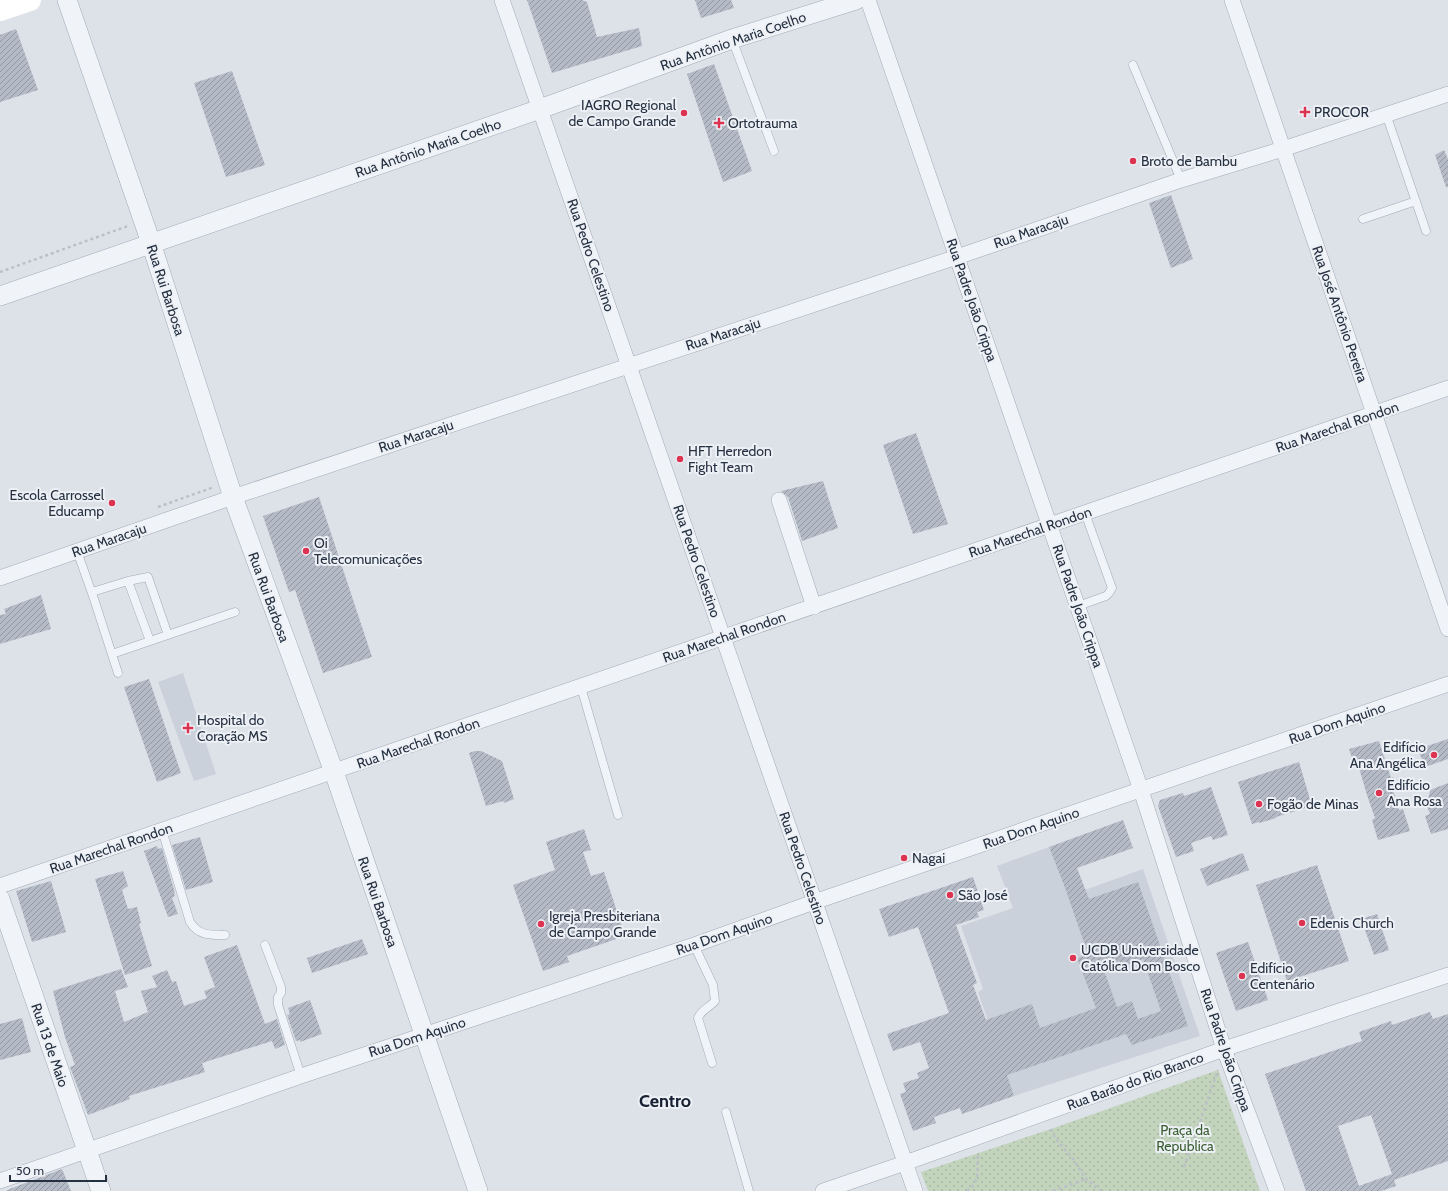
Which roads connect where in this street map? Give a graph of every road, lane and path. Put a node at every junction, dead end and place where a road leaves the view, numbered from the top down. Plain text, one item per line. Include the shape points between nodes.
1 (30, 0) edge
2 (67, 0) edge
3 (502, 0) edge
4 (856, 0) edge
5 (868, 0) edge
6 (1232, 0) edge
7 (0, 10) edge
8 (732, 39) junction
9 (1133, 65) dead end
10 (1448, 94) edge
11 (540, 109) junction
12 (1386, 114) junction
13 (1283, 149) junction
14 (774, 151) dead end
15 (1181, 180) junction
16 (1416, 200) junction
17 (125, 218) dead end
18 (1363, 219) dead end
19 (1426, 232) dead end
20 (151, 243) junction
21 (957, 257) junction
22 (0, 272) edge
23 (0, 296) edge
24 (629, 366) junction
25 (1448, 388) edge
26 (1374, 414) junction
27 (218, 486) dead end
28 (233, 497) junction
29 (779, 500) dead end
30 (158, 507) dead end
31 (1085, 513) junction
32 (1050, 526) junction
33 (77, 551) junction
34 (0, 578) edge
35 (128, 581) junction
36 (92, 592) junction
37 (814, 606) junction
38 (1078, 606) junction
39 (235, 612) dead end
40 (1448, 629) edge
41 (168, 635) junction
42 (723, 638) junction
43 (150, 641) junction
44 (112, 654) junction
45 (118, 673) dead end
46 (1448, 684) edge
47 (581, 686) junction
48 (334, 772) junction
49 (1141, 790) junction
50 (618, 815) dead end
51 (162, 830) junction
52 (0, 886) edge
53 (0, 899) edge
54 (814, 902) junction
55 (225, 935) dead end
56 (265, 945) dead end
57 (694, 945) junction
58 (1448, 975) edge
59 (424, 1035) junction
60 (1224, 1049) junction
61 (712, 1064) dead end
62 (1218, 1070) dead end
63 (301, 1076) junction
64 (726, 1112) dead end
65 (1051, 1128) dead end
66 (87, 1151) junction
67 (978, 1153) dead end
68 (905, 1163) junction
69 (1184, 1167) dead end
70 (1086, 1179) junction
71 (0, 1181) edge
72 (101, 1191) edge
73 (478, 1191) edge
74 (749, 1191) edge
75 (823, 1191) edge
76 (915, 1191) edge
77 (967, 1191) edge
78 (1053, 1191) edge
79 (1100, 1191) edge
80 (1277, 1191) edge

1 - 7 main road
2 - 20 street, Rua Rui Barbosa
3 - 11 street, Rua Pedro Celestino
4 - 8 street, Rua Antônio Maria Coelho
5 - 21 street, Rua Padre João Crippa
6 - 13 street, Rua José Antônio Pereira
8 - 11 street, Rua Antônio Maria Coelho
8 - 14 lane
9 - 15 lane
10 - 12 street, Rua Maracaju
11 - 20 street, Rua Antônio Maria Coelho
11 - 24 street, Rua Pedro Celestino
12 - 13 street, Rua Maracaju
12 - 16 lane
13 - 15 street, Rua Maracaju
13 - 26 street, Rua José Antônio Pereira
15 - 21 street, Rua Maracaju
16 - 18 lane
16 - 19 lane
17 - 22 path via 128,226
20 - 23 street, Rua Antônio Maria Coelho
20 - 28 street, Rua Rui Barbosa
21 - 24 street, Rua Maracaju
21 - 32 street, Rua Padre João Crippa
24 - 28 street, Rua Maracaju
24 - 42 street, Rua Pedro Celestino
25 - 26 street, Rua Marechal Rondon
26 - 31 street, Rua Marechal Rondon
26 - 40 street, Rua José Antônio Pereira
27 - 30 path
28 - 33 street, Rua Maracaju
28 - 48 street, Rua Rui Barbosa
29 - 37 street
31 - 32 street, Rua Marechal Rondon
31 - 38 lane via 1112,588 1106,596
32 - 37 street, Rua Marechal Rondon
32 - 38 street, Rua Padre João Crippa
33 - 34 street, Rua Maracaju
33 - 36 lane
35 - 36 lane
35 - 41 lane via 148,577
35 - 43 lane
36 - 44 lane
37 - 42 street, Rua Marechal Rondon
38 - 49 street, Rua Padre João Crippa
39 - 41 lane
41 - 43 lane
42 - 47 street, Rua Marechal Rondon
42 - 54 street, Rua Pedro Celestino
43 - 44 lane
44 - 45 lane
46 - 49 street, Rua Dom Aquino
47 - 48 street, Rua Marechal Rondon
47 - 50 lane
48 - 51 street, Rua Marechal Rondon
48 - 59 street, Rua Rui Barbosa
49 - 54 street, Rua Dom Aquino
49 - 60 street, Rua Padre João Crippa
51 - 52 street, Rua Marechal Rondon
51 - 55 lane via 190,922 200,933
53 - 66 street, Rua 13 de Maio
54 - 57 street, Rua Dom Aquino
54 - 68 street, Rua Pedro Celestino
56 - 63 lane via 281,987 278,1005
57 - 59 street, Rua Dom Aquino
57 - 61 lane via 715,991 715,1001 698,1018
58 - 60 street, Rua Barão do Rio Branco
59 - 63 street, Rua Dom Aquino
59 - 73 street, Rua Rui Barbosa
60 - 68 street, Rua Barão do Rio Branco
60 - 80 street, Rua Padre João Crippa
62 - 69 path
63 - 66 street, Rua Dom Aquino
64 - 74 lane
65 - 70 path via 1055,1138
66 - 71 street, Rua Dom Aquino
66 - 72 street, Rua 13 de Maio
67 - 77 path via 977,1177 974,1185
68 - 75 street, Rua Barão do Rio Branco
68 - 76 street, Rua Pedro Celestino
70 - 78 path
70 - 79 path

